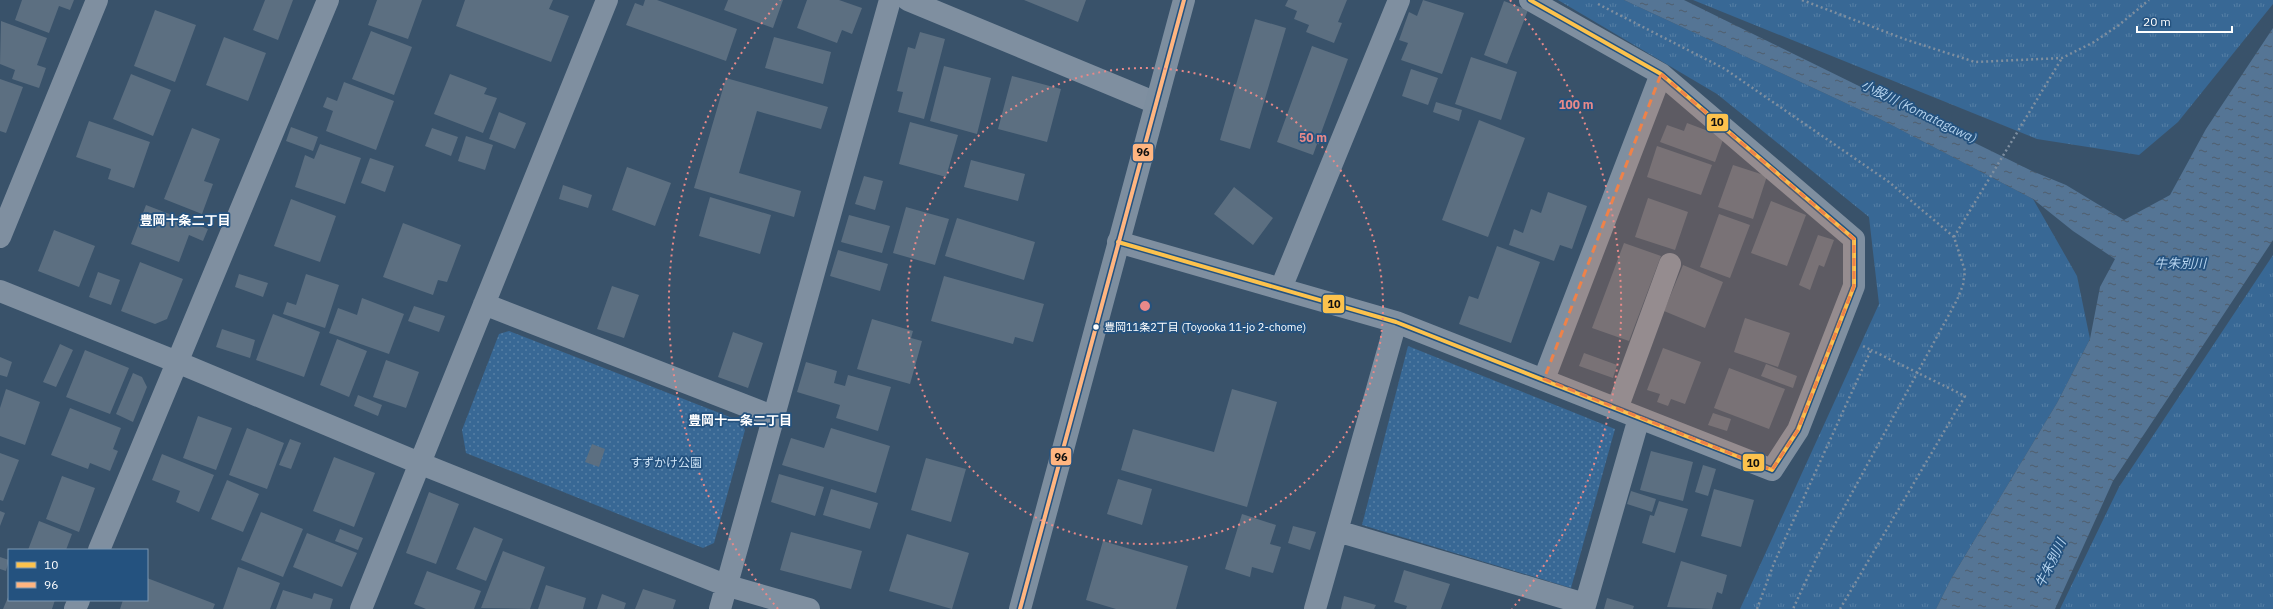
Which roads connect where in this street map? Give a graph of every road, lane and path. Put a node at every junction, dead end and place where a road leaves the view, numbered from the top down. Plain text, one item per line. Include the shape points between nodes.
1 (97, 0) edge
2 (328, 0) edge
3 (607, 0) edge
4 (890, 0) edge
5 (908, 0) edge
6 (1184, 0) edge
7 (1399, 0) edge
8 (1530, 0) edge
9 (1802, 0) edge
10 (2149, 0) edge
11 (1597, 4) dead end
12 (2062, 58) junction
13 (1661, 74) junction
14 (1156, 103) junction
15 (0, 237) edge
16 (1954, 237) junction
17 (1118, 242) junction
18 (1670, 264) dead end
19 (1281, 288) junction
20 (0, 291) edge
21 (484, 304) junction
22 (1396, 322) junction
23 (1836, 332) junction
24 (1871, 350) junction
25 (177, 362) junction
26 (1918, 373) junction
27 (1544, 379) junction
28 (1616, 409) junction
29 (772, 416) junction
30 (1639, 418) junction
31 (419, 463) junction
32 (1337, 531) junction
33 (99, 549) edge
34 (725, 585) junction
35 (1585, 607) edge
36 (360, 609) edge
37 (720, 609) edge
38 (809, 609) edge
39 (1020, 609) edge
40 (1316, 609) edge
41 (1757, 609) edge
42 (1793, 609) edge
43 (1840, 609) edge

1 - 15 street
2 - 25 street
3 - 21 street
4 - 29 street
5 - 14 street
6 - 14 main road
7 - 19 street
8 - 13 street
9 - 12 path via 1975,62
10 - 12 path via 2094,42
11 - 16 path via 1725,68 1889,182
12 - 16 path
13 - 23 street via 1854,239 1854,286
13 - 27 street
14 - 17 main road
16 - 26 path via 1965,271 1963,285
17 - 19 street
17 - 39 main road
18 - 28 street
19 - 22 street
20 - 25 street
21 - 29 street
21 - 31 street
22 - 27 street
22 - 32 street
23 - 24 path
23 - 30 street via 1798,430 1772,470
24 - 26 path
24 - 41 path via 1774,563
25 - 31 street
25 - 33 street
26 - 42 path via 1818,557
26 - 43 path via 1965,396
27 - 28 street
28 - 30 street
29 - 34 street
30 - 35 street
31 - 34 street
31 - 36 street
32 - 35 street
32 - 40 street
34 - 37 street
34 - 38 street

